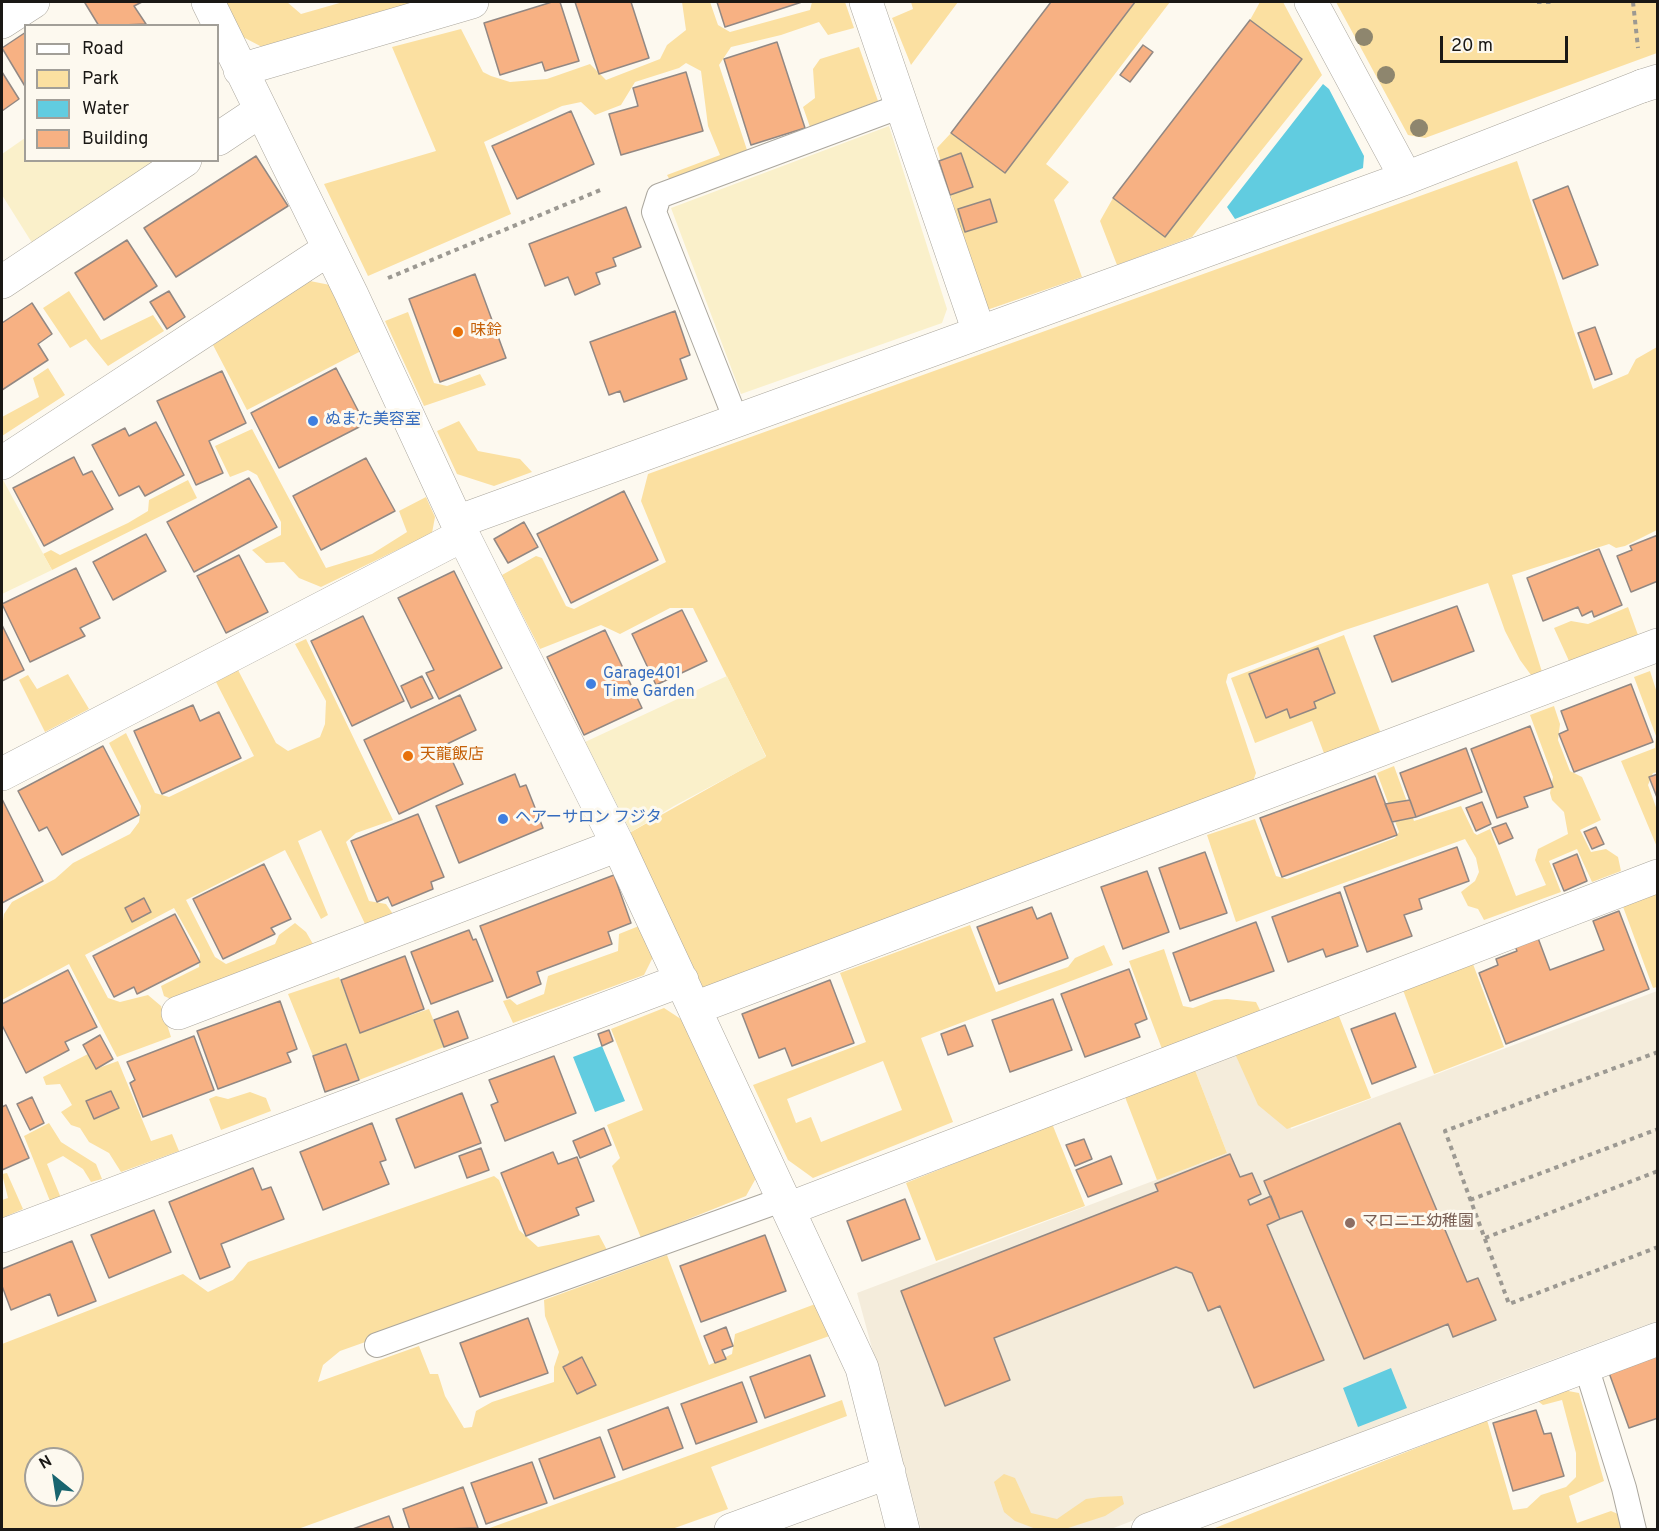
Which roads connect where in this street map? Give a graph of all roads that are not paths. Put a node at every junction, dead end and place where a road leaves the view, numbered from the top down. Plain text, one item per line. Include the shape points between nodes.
1 (33, 2) edge
2 (208, 2) edge
3 (472, 2) edge
4 (866, 2) edge
5 (1311, 2) edge
6 (2, 22) edge
7 (218, 24) edge
8 (219, 25) edge
9 (240, 70) junction
10 (1650, 83) edge
11 (901, 106) junction
12 (260, 111) junction
13 (219, 138) edge
14 (182, 162) edge
15 (1406, 178) junction
16 (329, 249) junction
17 (2, 282) edge
18 (979, 332) junction
19 (736, 420) junction
20 (2, 463) edge
21 (460, 529) junction
22 (1658, 645) edge
23 (2, 774) edge
24 (618, 845) junction
25 (1658, 876) edge
26 (689, 994) junction
27 (178, 1013) dead end
28 (786, 1204) junction
29 (2, 1236) edge
30 (1658, 1339) edge
31 (377, 1345) dead end
32 (1586, 1366) junction
33 (889, 1472) junction
34 (731, 1530) edge
35 (903, 1530) edge
36 (1148, 1530) edge
37 (1634, 1530) edge

1 - 6 street
2 - 7 street
3 - 9 street
4 - 11 street
5 - 15 street
8 - 9 street
9 - 12 street
10 - 15 street
11 - 18 street
11 - 19 lane via 659,196 654,212
12 - 13 street
12 - 16 street
14 - 17 street
15 - 18 street
16 - 20 street
16 - 21 street
18 - 19 street
19 - 21 street
21 - 23 street
21 - 24 street
22 - 26 street
24 - 26 street
24 - 27 street
25 - 28 street
26 - 28 street
26 - 29 street
28 - 31 lane
28 - 33 street via 862,1368
30 - 32 street
32 - 36 street
32 - 37 lane
33 - 34 street
33 - 35 street

